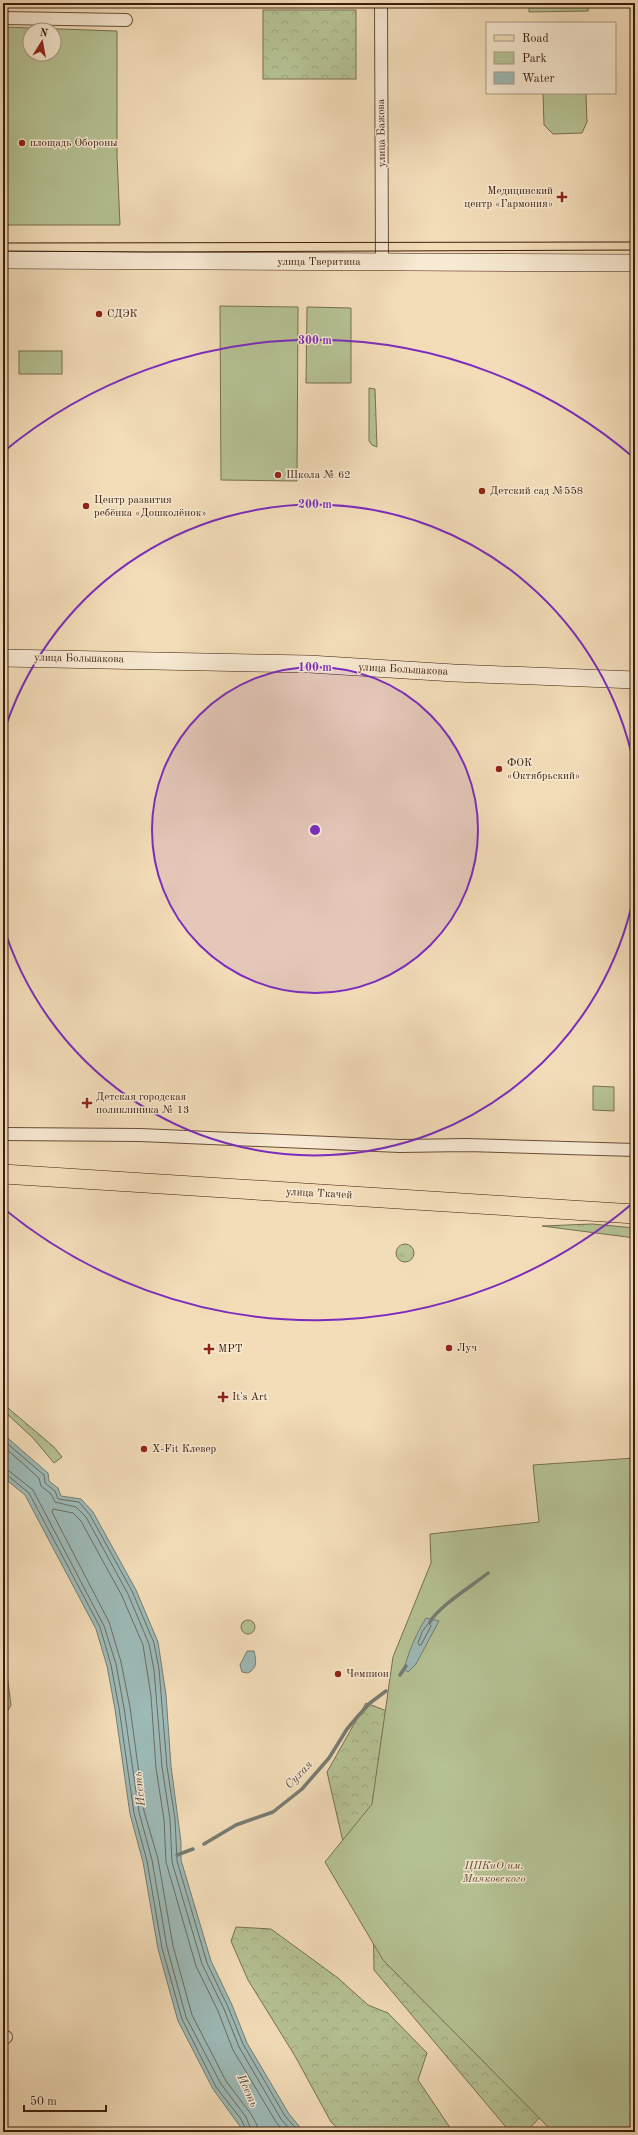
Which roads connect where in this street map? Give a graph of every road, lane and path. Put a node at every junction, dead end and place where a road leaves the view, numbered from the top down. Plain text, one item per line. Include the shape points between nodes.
1 (381, 3) edge
2 (3, 18) edge
3 (126, 20) dead end
4 (3, 260) edge
5 (382, 262) junction
6 (635, 262) edge
7 (3, 658) edge
8 (635, 680) edge
9 (3, 1134) edge
10 (635, 1150) edge
11 (3, 1174) edge
12 (635, 1214) edge

1 - 5 street, улица Бажова
2 - 3 street
4 - 5 street, улица Тверитина
5 - 6 street, улица Тверитина
7 - 8 street, улица Большакова via 301,664
9 - 10 street via 140,1135 400,1146 467,1145
11 - 12 main road, улица Ткачей

